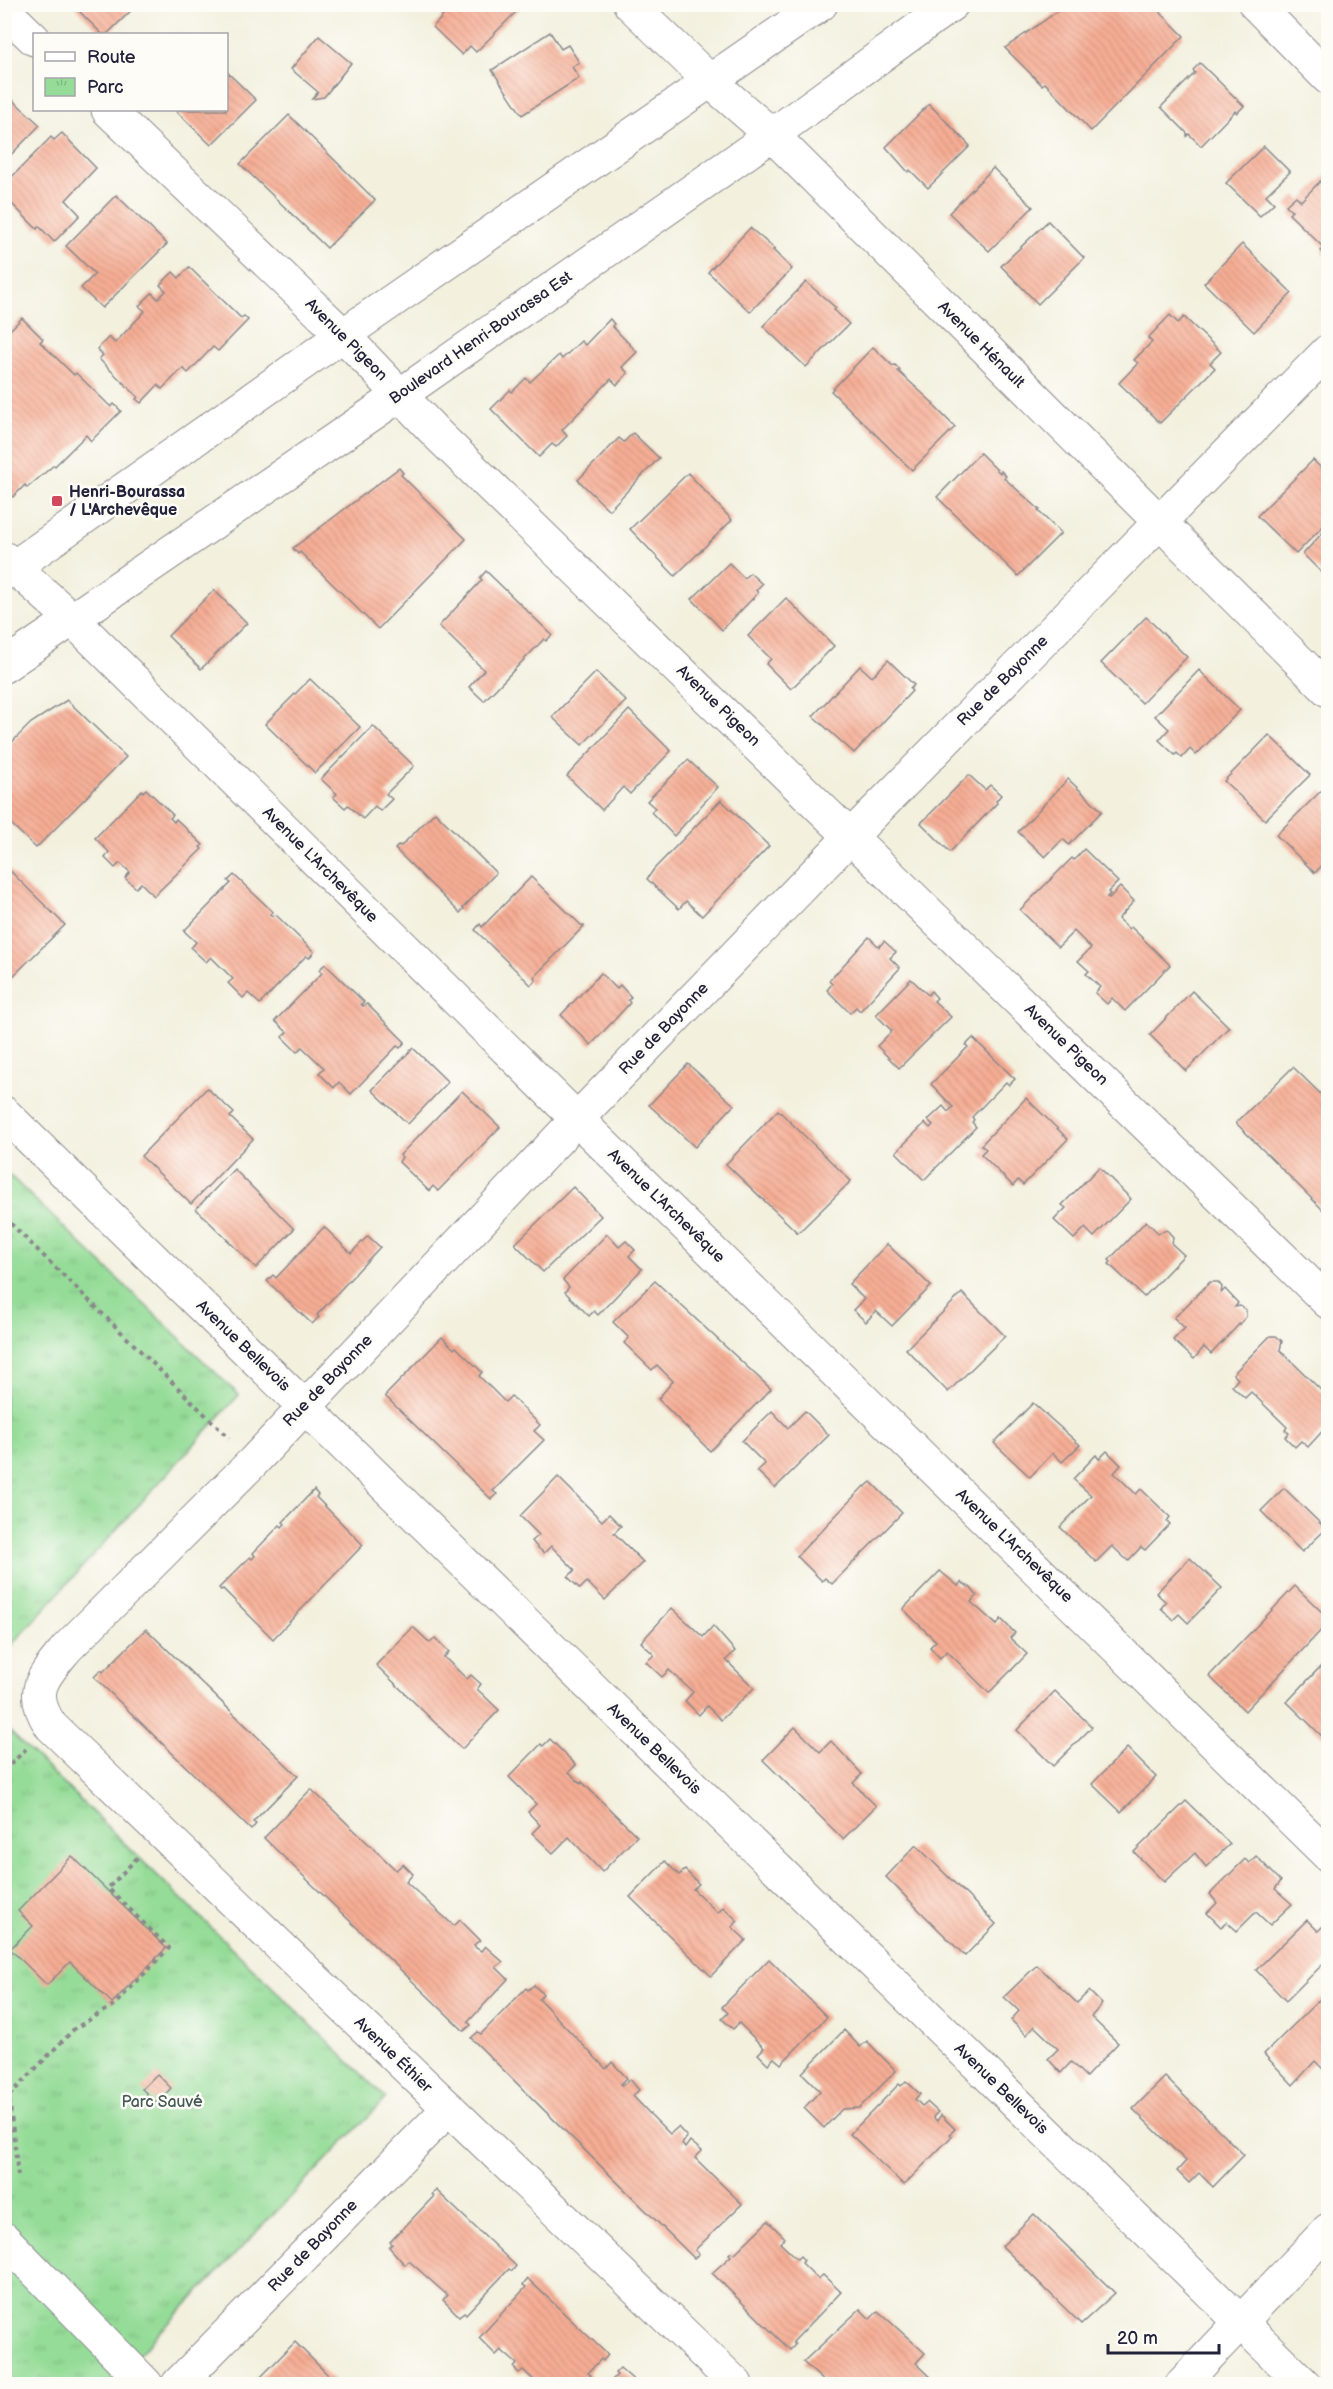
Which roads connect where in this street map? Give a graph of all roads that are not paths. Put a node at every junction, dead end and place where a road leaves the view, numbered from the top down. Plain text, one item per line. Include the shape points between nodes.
1 (630, 4) edge
2 (821, 4) edge
3 (952, 4) edge
4 (1255, 4) edge
5 (4, 10) edge
6 (33, 38) edge
7 (1329, 78) edge
8 (711, 82) junction
9 (109, 111) edge
10 (772, 135) junction
11 (343, 335) junction
12 (1329, 351) edge
13 (400, 395) junction
14 (1159, 523) junction
15 (8, 566) edge
16 (72, 619) junction
17 (4, 666) edge
18 (1329, 690) edge
19 (852, 835) junction
20 (4, 1113) edge
21 (577, 1119) junction
22 (1329, 1302) edge
23 (305, 1406) junction
24 (51, 1726) joint
25 (1329, 1855) edge
26 (448, 2108) junction
27 (1329, 2230) edge
28 (4, 2239) edge
29 (1240, 2322) junction
30 (146, 2385) edge
31 (178, 2385) edge
32 (736, 2385) edge
33 (1182, 2385) edge
34 (1304, 2385) edge

1 - 8 street, Avenue Hénault
2 - 8 street
3 - 10 street, Boulevard Henri-Bourassa Est
4 - 7 street
5 - 6 street
8 - 10 street, Avenue Hénault
8 - 11 street
9 - 11 street, Avenue Pigeon
10 - 13 street, Boulevard Henri-Bourassa Est
10 - 14 street, Avenue Hénault
11 - 13 street, Avenue Pigeon
11 - 15 street
12 - 14 street, Rue de Bayonne
13 - 16 street, Boulevard Henri-Bourassa Est
13 - 19 street, Avenue Pigeon
14 - 18 street, Avenue Hénault
14 - 19 street, Rue de Bayonne
15 - 16 street, Avenue L'Archevêque
16 - 17 street, Boulevard Henri-Bourassa Est
16 - 21 street, Avenue L'Archevêque
19 - 21 street, Rue de Bayonne
19 - 22 street, Avenue Pigeon
20 - 23 street, Avenue Bellevois
21 - 23 street, Rue de Bayonne
21 - 25 street, Avenue L'Archevêque
23 - 24 street, Rue de Bayonne via 47,1672 38,1699
23 - 29 street, Avenue Bellevois
24 - 26 street, Avenue Éthier
26 - 31 street, Rue de Bayonne
26 - 32 street, Avenue Éthier
27 - 29 street
28 - 30 street
29 - 33 street
29 - 34 street, Avenue Bellevois

